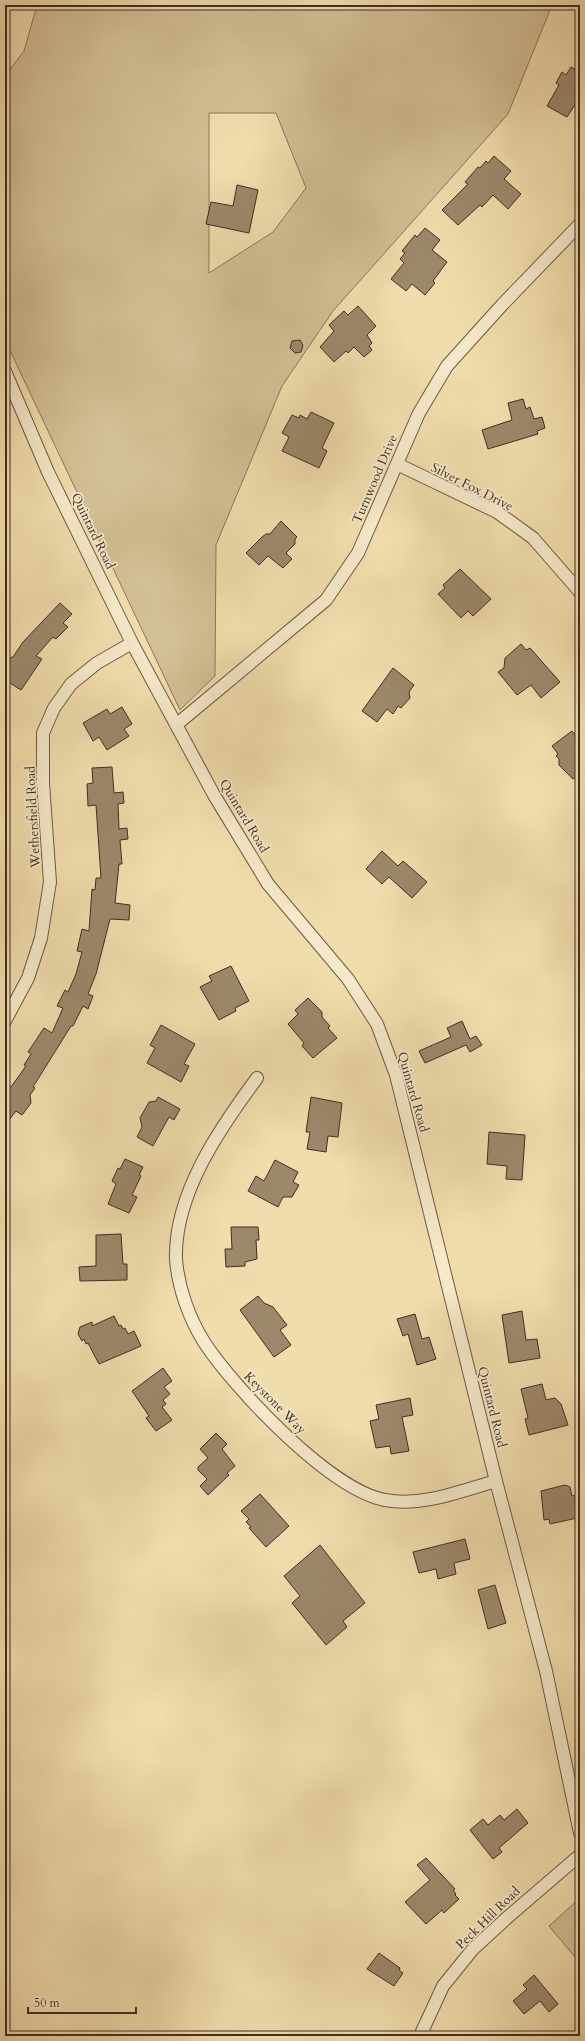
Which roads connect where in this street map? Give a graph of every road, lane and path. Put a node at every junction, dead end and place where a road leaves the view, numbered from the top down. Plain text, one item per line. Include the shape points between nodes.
1 (580, 224) edge
2 (5, 371) edge
3 (397, 464) junction
4 (580, 592) edge
5 (132, 643) junction
6 (176, 725) junction
7 (5, 1021) edge
8 (257, 1078) dead end
9 (496, 1481) junction
10 (580, 1833) edge
11 (580, 1855) edge
12 (420, 2036) edge

1 - 3 street, Turnwood Drive via 447,366 419,413
2 - 5 street, Quintard Road via 48,472
3 - 4 street, Silver Fox Drive via 497,512 533,538
3 - 6 street, Turnwood Drive via 358,553 326,600
5 - 6 street, Quintard Road
5 - 7 street, Wethersfield Road via 97,663 71,684 54,708 43,733 43,783 50,882 41,938 28,978
6 - 9 street, Quintard Road via 214,795 268,884 348,979 377,1024 396,1075
8 - 9 street, Keystone Way via 235,1108 188,1191 180,1224 176,1258 180,1284 192,1320 204,1342 238,1388 274,1424 313,1459 355,1489 384,1500 408,1502 436,1498
9 - 10 street, Quintard Road via 546,1670
11 - 12 street, Peck Hill Road via 473,1949 443,1986

